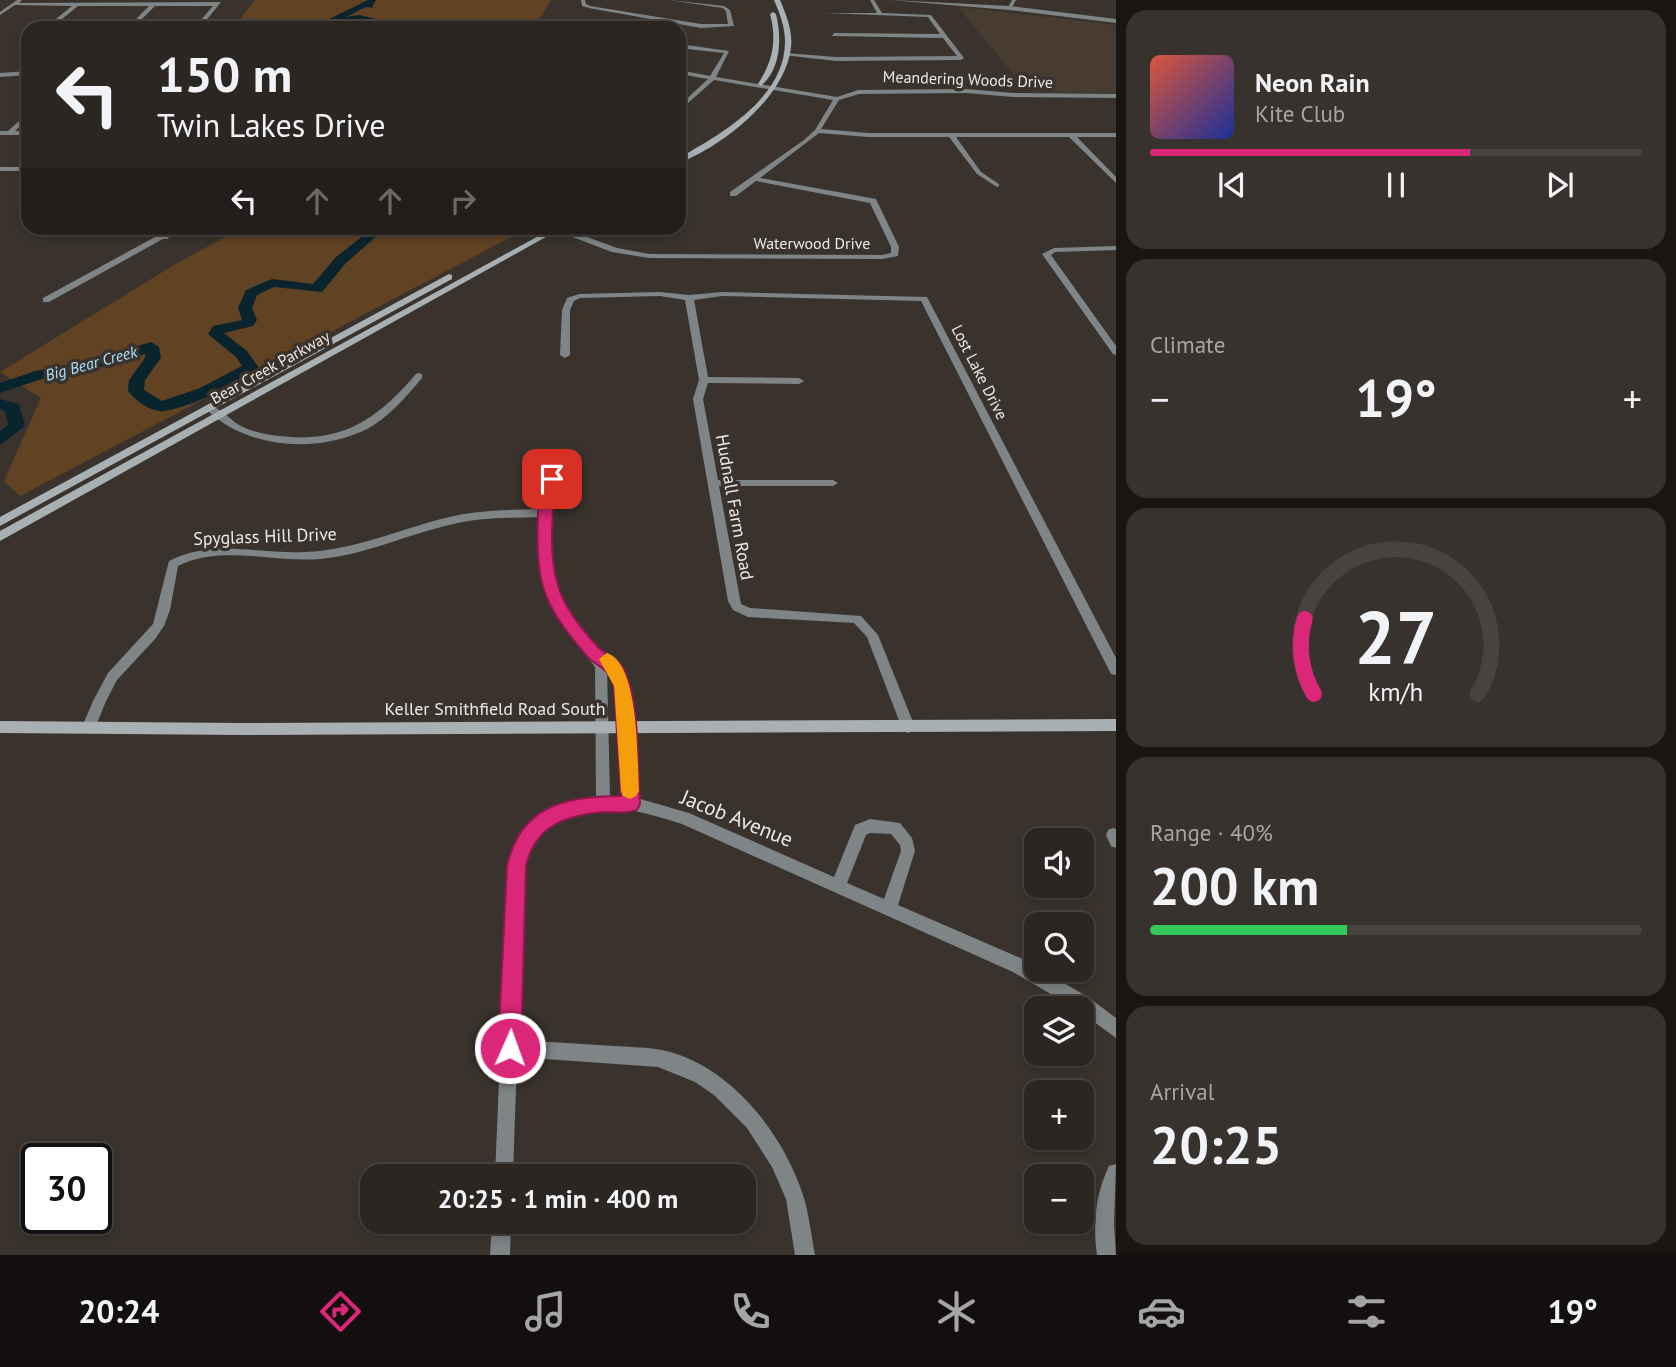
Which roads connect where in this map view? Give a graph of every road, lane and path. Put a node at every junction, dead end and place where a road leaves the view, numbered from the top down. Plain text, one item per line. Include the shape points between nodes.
1 (20, 0) edge
2 (221, 0) edge
3 (670, 0) edge
4 (768, 0) edge
5 (776, 0) edge
6 (872, 0) edge
7 (893, 0) edge
8 (1003, 0) edge
9 (1014, 0) edge
10 (864, 1) edge
11 (583, 3) edge
12 (14, 5) junction
13 (76, 5) junction
14 (153, 5) junction
15 (216, 5) junction
16 (999, 7) junction
17 (1009, 8) junction
18 (827, 13) dead end
19 (0, 14) edge
20 (873, 15) junction
21 (881, 15) junction
22 (57, 21) edge
23 (137, 21) edge
24 (203, 21) edge
25 (671, 21) edge
26 (1116, 21) edge
27 (686, 23) edge
28 (834, 34) dead end
29 (944, 36) junction
30 (686, 47) edge
31 (727, 52) joint
32 (786, 55) junction
33 (21, 74) edge
34 (686, 74) edge
35 (0, 75) edge
36 (711, 79) junction
37 (758, 88) junction
38 (770, 88) junction
39 (1116, 96) edge
40 (837, 99) junction
41 (686, 102) edge
42 (730, 117) dead end
43 (21, 122) edge
44 (817, 131) junction
45 (21, 132) edge
46 (0, 133) edge
47 (10, 133) junction
48 (1116, 135) edge
49 (952, 136) junction
50 (1072, 136) junction
51 (686, 147) edge
52 (686, 157) edge
53 (0, 169) edge
54 (21, 169) edge
55 (757, 179) junction
56 (1116, 181) edge
57 (997, 186) dead end
58 (733, 194) dead end
59 (158, 235) edge
60 (167, 235) edge
61 (527, 235) edge
62 (544, 235) edge
63 (575, 235) edge
64 (164, 237) junction
65 (1116, 248) edge
66 (689, 298) junction
67 (46, 300) dead end
68 (1116, 352) edge
69 (565, 355) dead end
70 (419, 376) dead end
71 (704, 380) junction
72 (799, 381) dead end
73 (215, 412) junction
74 (92, 479) junction
75 (552, 479) dead end
76 (714, 483) junction
77 (833, 483) dead end
78 (546, 513) junction
79 (6, 519) edge
80 (22, 524) junction
81 (0, 537) edge
82 (595, 654) junction
83 (1116, 670) edge
84 (1116, 725) edge
85 (0, 727) edge
86 (89, 727) junction
87 (600, 727) junction
88 (627, 727) junction
89 (908, 727) junction
90 (603, 804) junction
91 (630, 804) junction
92 (839, 884) junction
93 (889, 907) junction
94 (1116, 1029) edge
95 (510, 1048) junction
96 (505, 1164) edge
97 (1116, 1173) edge
98 (501, 1234) edge
99 (500, 1255) edge
100 (805, 1255) edge
101 (1107, 1255) edge

1 - 12 street
2 - 15 street
3 - 27 street via 726,8 731,26
4 - 37 main road via 777,47 774,62
5 - 32 main road via 787,31
6 - 21 street
7 - 16 street
8 - 16 street
9 - 17 street
10 - 20 street
11 - 25 street
12 - 13 street
12 - 19 street
13 - 14 street
13 - 22 street
14 - 15 street
14 - 23 street
15 - 24 street
16 - 17 street
17 - 26 street
18 - 20 street
20 - 21 street
21 - 29 street via 929,16
28 - 29 street
29 - 32 street via 961,58
30 - 31 street
31 - 36 street
32 - 38 main road
33 - 35 street
34 - 36 street, Meandering Woods Drive
36 - 37 street, Meandering Woods Drive
36 - 41 street
37 - 38 street, Meandering Woods Drive
38 - 40 street, Meandering Woods Drive
38 - 52 main road via 719,136
39 - 40 street, Meandering Woods Drive via 872,91
40 - 44 street
42 - 51 main road
43 - 47 street
44 - 49 street
44 - 55 street
45 - 47 street
46 - 47 street
48 - 50 street
49 - 50 street
49 - 57 street via 979,173
50 - 56 street
53 - 54 street
55 - 58 street
55 - 63 street, Waterwood Drive via 869,199 895,254 649,256 615,250
59 - 64 street
60 - 64 street
61 - 73 main road, Bear Creek Parkway
62 - 73 main road, Bear Creek Parkway
64 - 67 street
65 - 68 street via 1046,254
66 - 69 street via 660,294 570,300
66 - 71 street, Hudnall Farm Road
66 - 83 street, Lost Lake Drive via 722,294 925,299
70 - 73 street via 378,418 323,439 277,440 244,432
71 - 72 street
71 - 76 street, Hudnall Farm Road via 698,399
73 - 74 main road, Bear Creek Parkway
74 - 79 main road, Bear Creek Parkway
74 - 80 main road, Bear Creek Parkway
75 - 78 street
76 - 77 street
76 - 89 street, Hudnall Farm Road via 737,607 748,612 857,618 872,635
78 - 82 street via 547,583 559,610
78 - 86 street, Spyglass Hill Drive via 464,517 334,553 181,557 173,564 167,605 158,627 108,683
79 - 80 main road
80 - 81 main road, Bear Creek Parkway
82 - 87 street via 601,667
82 - 88 street via 616,668
84 - 89 main road, Keller Smithfield Road South
85 - 86 main road, Keller Smithfield Road South
86 - 87 main road, Keller Smithfield Road South
87 - 88 main road, Keller Smithfield Road South
87 - 90 street
88 - 89 main road, Keller Smithfield Road South
88 - 91 street
90 - 91 street, Jacob Avenue
90 - 95 street, Jacob Avenue via 559,811 541,820 520,847
91 - 92 street, Jacob Avenue via 684,818
92 - 93 street, Jacob Avenue
92 - 93 street via 860,830 895,828 908,851
93 - 94 street, Jacob Avenue via 1018,966
95 - 96 street, Jacob Avenue
95 - 100 street via 658,1058 715,1083 740,1105 779,1160 797,1205
97 - 101 street via 1105,1208
98 - 99 street

